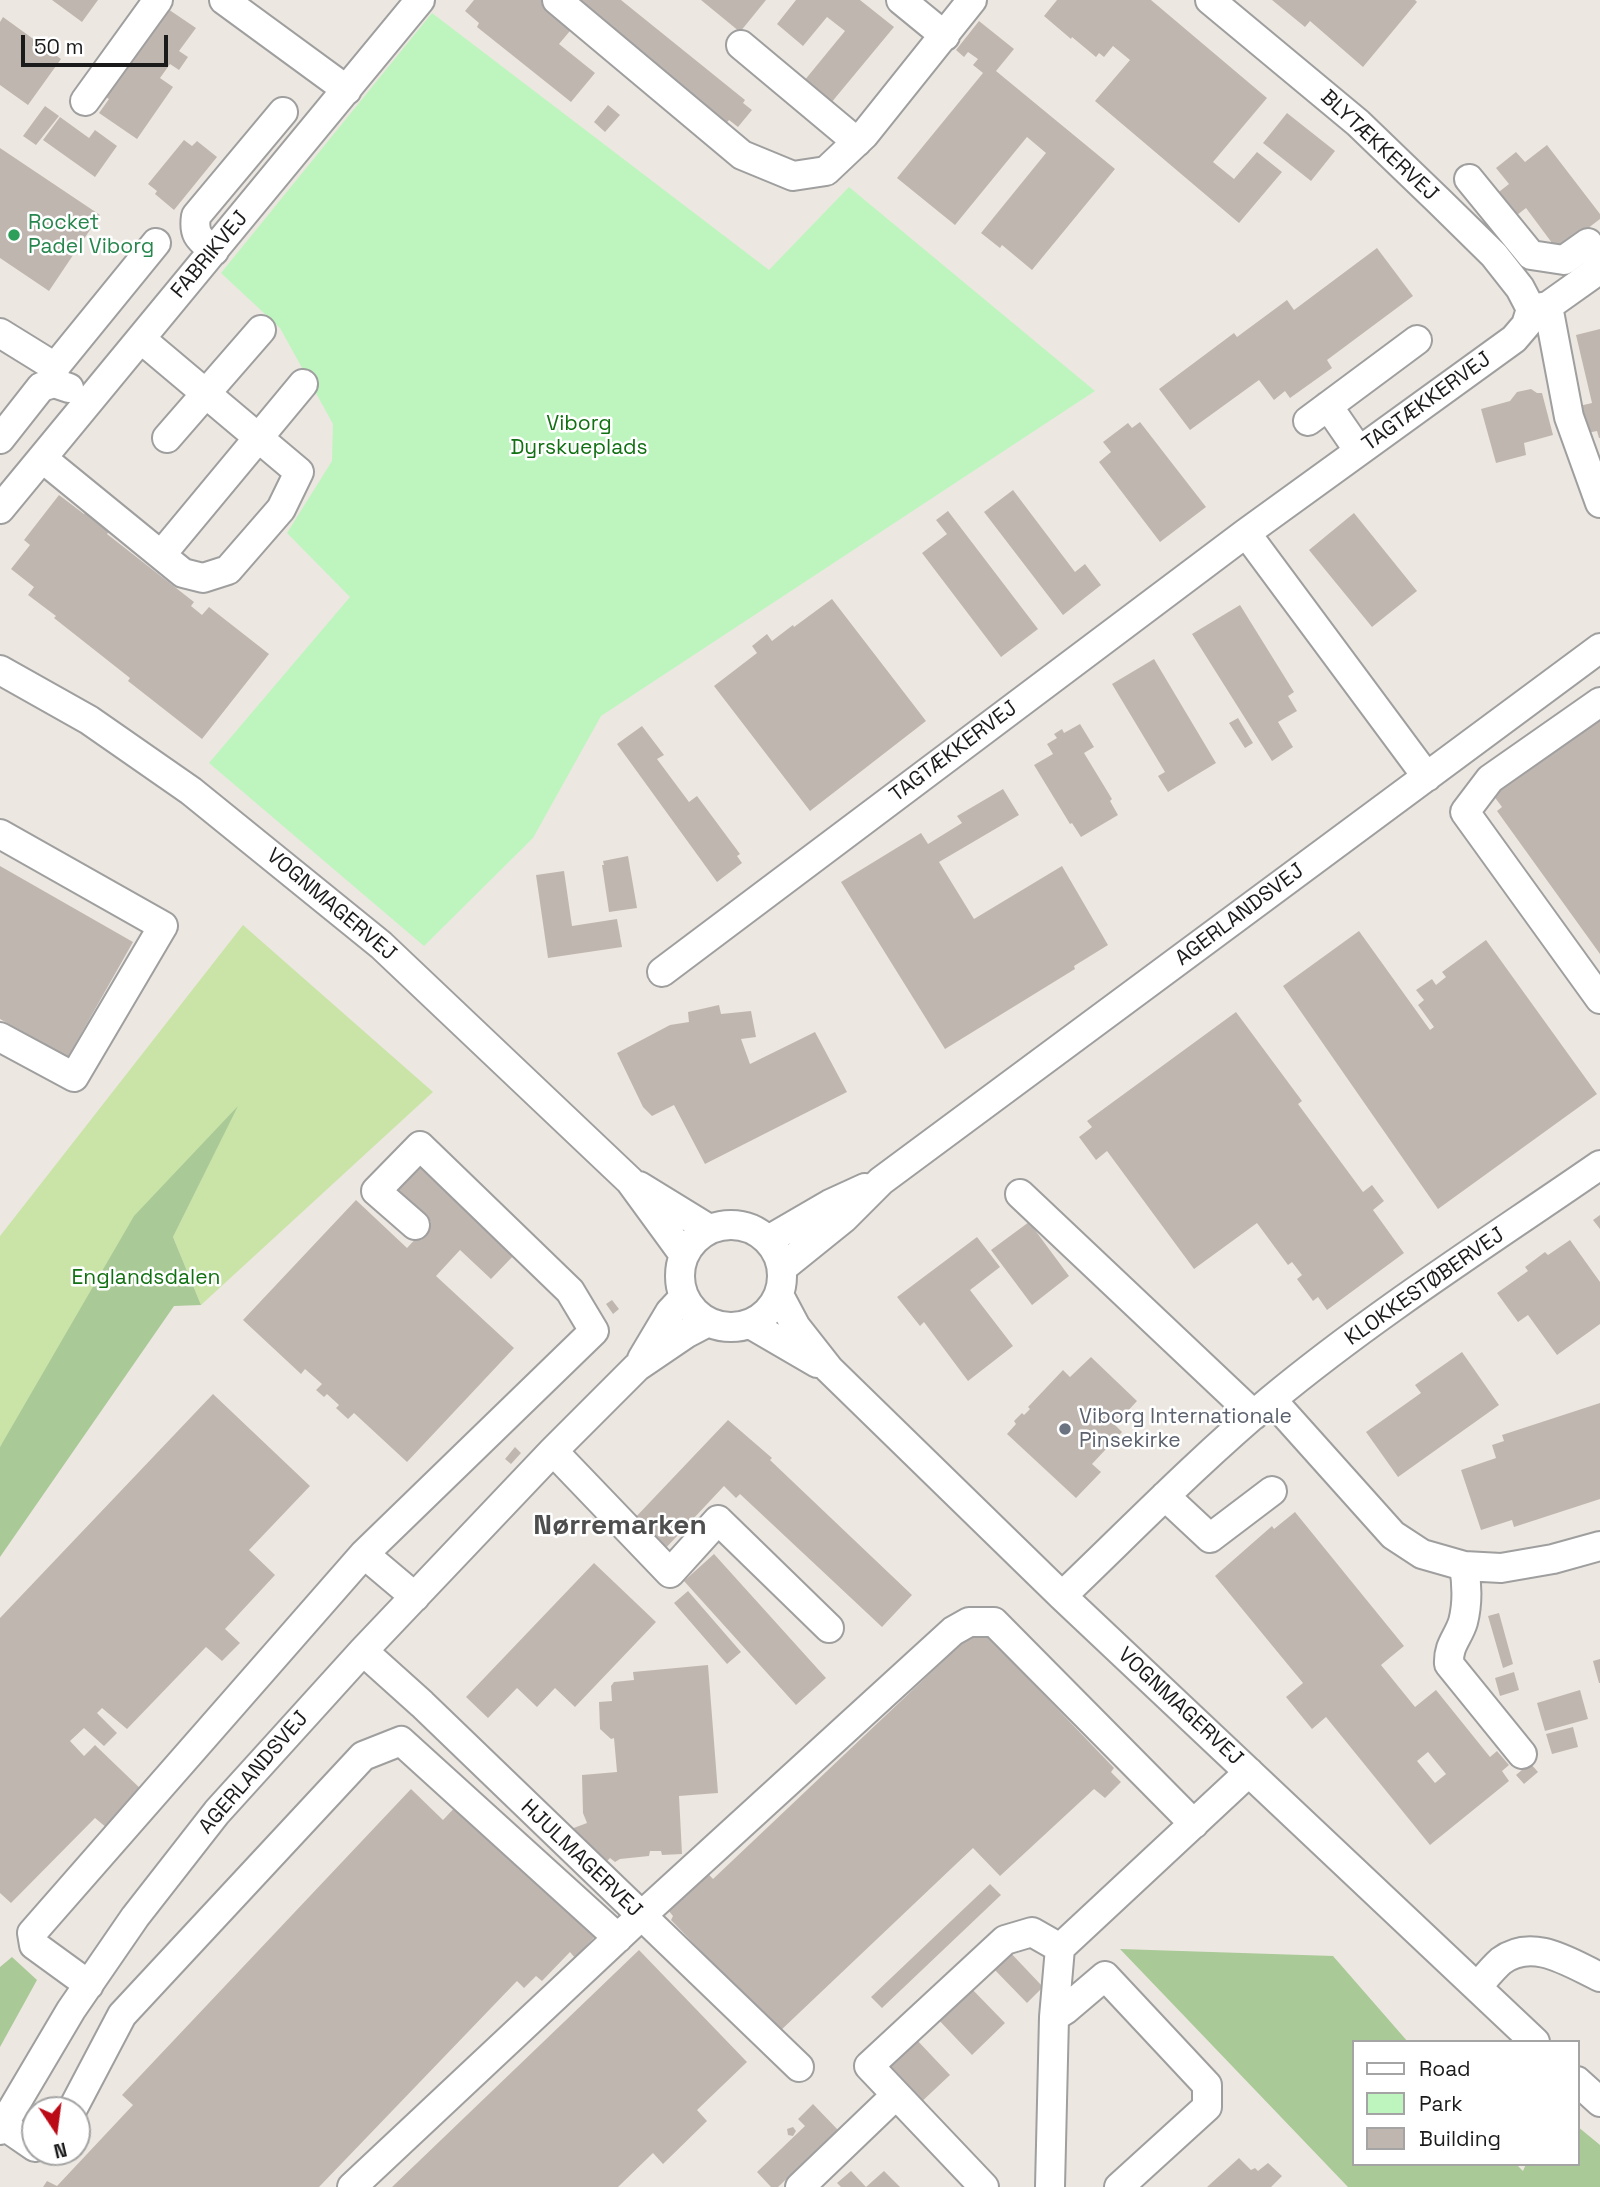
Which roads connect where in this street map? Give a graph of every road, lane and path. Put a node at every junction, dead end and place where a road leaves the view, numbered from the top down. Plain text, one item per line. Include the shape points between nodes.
1 (158, 0) edge
2 (420, 0) edge
3 (557, 0) edge
4 (901, 0) edge
5 (972, 0) edge
6 (1210, 0) edge
7 (236, 3) edge
8 (945, 36) junction
9 (741, 44) dead end
10 (347, 89) junction
11 (85, 101) dead end
12 (283, 112) dead end
13 (860, 139) junction
14 (1469, 179) dead end
15 (1514, 235) junction
16 (156, 243) dead end
17 (214, 251) junction
18 (1494, 254) junction
19 (1600, 260) edge
20 (1600, 269) edge
21 (1539, 308) junction
22 (261, 330) dead end
23 (0, 333) edge
24 (141, 340) junction
25 (1417, 340) dead end
26 (54, 375) junction
27 (303, 384) dead end
28 (205, 394) junction
29 (88, 403) junction
30 (167, 438) dead end
31 (258, 438) junction
32 (0, 439) edge
33 (1359, 451) junction
34 (42, 458) junction
35 (1600, 503) edge
36 (0, 509) edge
37 (1246, 533) junction
38 (161, 555) junction
39 (1600, 648) edge
40 (0, 670) edge
41 (1600, 702) edge
42 (1427, 777) junction
43 (0, 834) edge
44 (662, 972) dead end
45 (1600, 999) edge
46 (0, 1037) edge
47 (1600, 1165) edge
48 (630, 1181) junction
49 (881, 1181) junction
50 (1020, 1194) dead end
51 (415, 1225) dead end
52 (709, 1229) junction
53 (768, 1240) junction
54 (684, 1255) junction
55 (781, 1281) junction
56 (684, 1297) junction
57 (708, 1322) junction
58 (750, 1324) junction
59 (637, 1367) junction
60 (829, 1369) junction
61 (1263, 1408) junction
62 (553, 1451) junction
63 (1272, 1491) dead end
64 (1165, 1496) junction
65 (1600, 1546) edge
66 (364, 1554) junction
67 (1464, 1566) junction
68 (415, 1597) junction
69 (1062, 1597) junction
70 (829, 1628) dead end
71 (363, 1651) junction
72 (1522, 1754) dead end
73 (1249, 1772) junction
74 (1194, 1824) junction
75 (641, 1916) junction
76 (618, 1938) junction
77 (1060, 1948) junction
78 (1600, 1977) edge
79 (89, 1985) junction
80 (1478, 1986) junction
81 (1054, 2017) junction
82 (1533, 2040) edge
83 (799, 2067) dead end
84 (1579, 2083) edge
85 (896, 2095) junction
86 (79, 2096) edge
87 (1600, 2102) edge
88 (2, 2127) edge
89 (21, 2139) edge
90 (352, 2187) edge
91 (800, 2187) edge
92 (984, 2187) edge
93 (1050, 2187) edge
94 (1119, 2187) edge

1 - 11 street
2 - 10 street, FABRIKVEJ
3 - 13 street via 742,155 793,176 826,172
4 - 8 street
5 - 8 street
6 - 18 street, BLYTÆKKERVEJ via 1357,123
7 - 10 street
8 - 13 street
9 - 13 street
10 - 17 street, FABRIKVEJ
12 - 17 street via 196,216 198,237
14 - 15 street
15 - 18 street
15 - 19 street via 1531,255 1564,260 1588,243
16 - 26 street
17 - 24 street, FABRIKVEJ
18 - 21 street, BLYTÆKKERVEJ
20 - 21 street, TAGTÆKKERVEJ
21 - 33 street, TAGTÆKKERVEJ via 1514,339
21 - 35 street via 1569,417
22 - 28 street
23 - 26 street
24 - 28 street
24 - 29 street, FABRIKVEJ
25 - 33 street via 1318,414
26 - 29 street
26 - 32 street
27 - 31 street
28 - 30 street
28 - 31 street
29 - 34 street, FABRIKVEJ
31 - 38 street
31 - 38 street via 299,472 281,509 228,570 203,578 183,573
33 - 37 street, TAGTÆKKERVEJ
34 - 36 street, FABRIKVEJ
34 - 38 street
37 - 42 street
37 - 44 street, TAGTÆKKERVEJ
39 - 42 street, AGERLANDSVEJ
40 - 48 street, VOGNMAGERVEJ via 89,720 191,791 285,866 381,945
41 - 45 street via 1490,779 1465,812
42 - 49 street, AGERLANDSVEJ
43 - 46 street via 163,926 74,1077
47 - 61 street, KLOKKESTØBERVEJ via 1344,1343
48 - 52 street, VOGNMAGERVEJ
48 - 54 street, VOGNMAGERVEJ
49 - 53 street, AGERLANDSVEJ
49 - 55 street, AGERLANDSVEJ
50 - 61 street
51 - 66 street via 376,1191 420,1146 570,1291 594,1331
52 - 53 street via 739,1224
52 - 54 street
53 - 55 street via 777,1253
54 - 56 street via 680,1279
55 - 58 street via 762,1317
55 - 60 street, VOGNMAGERVEJ via 796,1327
56 - 57 street
56 - 59 street, AGERLANDSVEJ
57 - 58 street via 737,1327
57 - 59 street, AGERLANDSVEJ
58 - 60 street, VOGNMAGERVEJ
59 - 62 street, AGERLANDSVEJ
60 - 69 street, VOGNMAGERVEJ
61 - 64 street, KLOKKESTØBERVEJ
61 - 67 street via 1393,1535 1422,1554
62 - 68 street, AGERLANDSVEJ
62 - 70 street via 670,1573 718,1520
63 - 64 street via 1210,1538
64 - 69 street, KLOKKESTØBERVEJ
65 - 67 street via 1501,1569
66 - 68 street
66 - 79 street via 32,1933 34,1945
67 - 72 street via 1468,1586 1463,1623 1448,1652 1449,1664
68 - 71 street, AGERLANDSVEJ
69 - 73 street, VOGNMAGERVEJ
71 - 75 street, HJULMAGERVEJ
71 - 79 street, AGERLANDSVEJ via 217,1812
73 - 74 street
73 - 80 street, VOGNMAGERVEJ
74 - 75 street via 994,1622 969,1622 953,1631
74 - 77 street
75 - 76 street
75 - 83 street, HJULMAGERVEJ
76 - 86 street via 401,1741 363,1756 122,2015
76 - 90 street
77 - 81 street
77 - 85 street via 1032,1932 1005,1940 869,2066
78 - 80 street via 1550,1953 1526,1951 1502,1961
79 - 88 street, AGERLANDSVEJ
80 - 82 street, VOGNMAGERVEJ
81 - 93 street
81 - 94 street via 1105,1976 1208,2085 1207,2107
84 - 87 street
85 - 91 street
85 - 92 street
88 - 89 street

